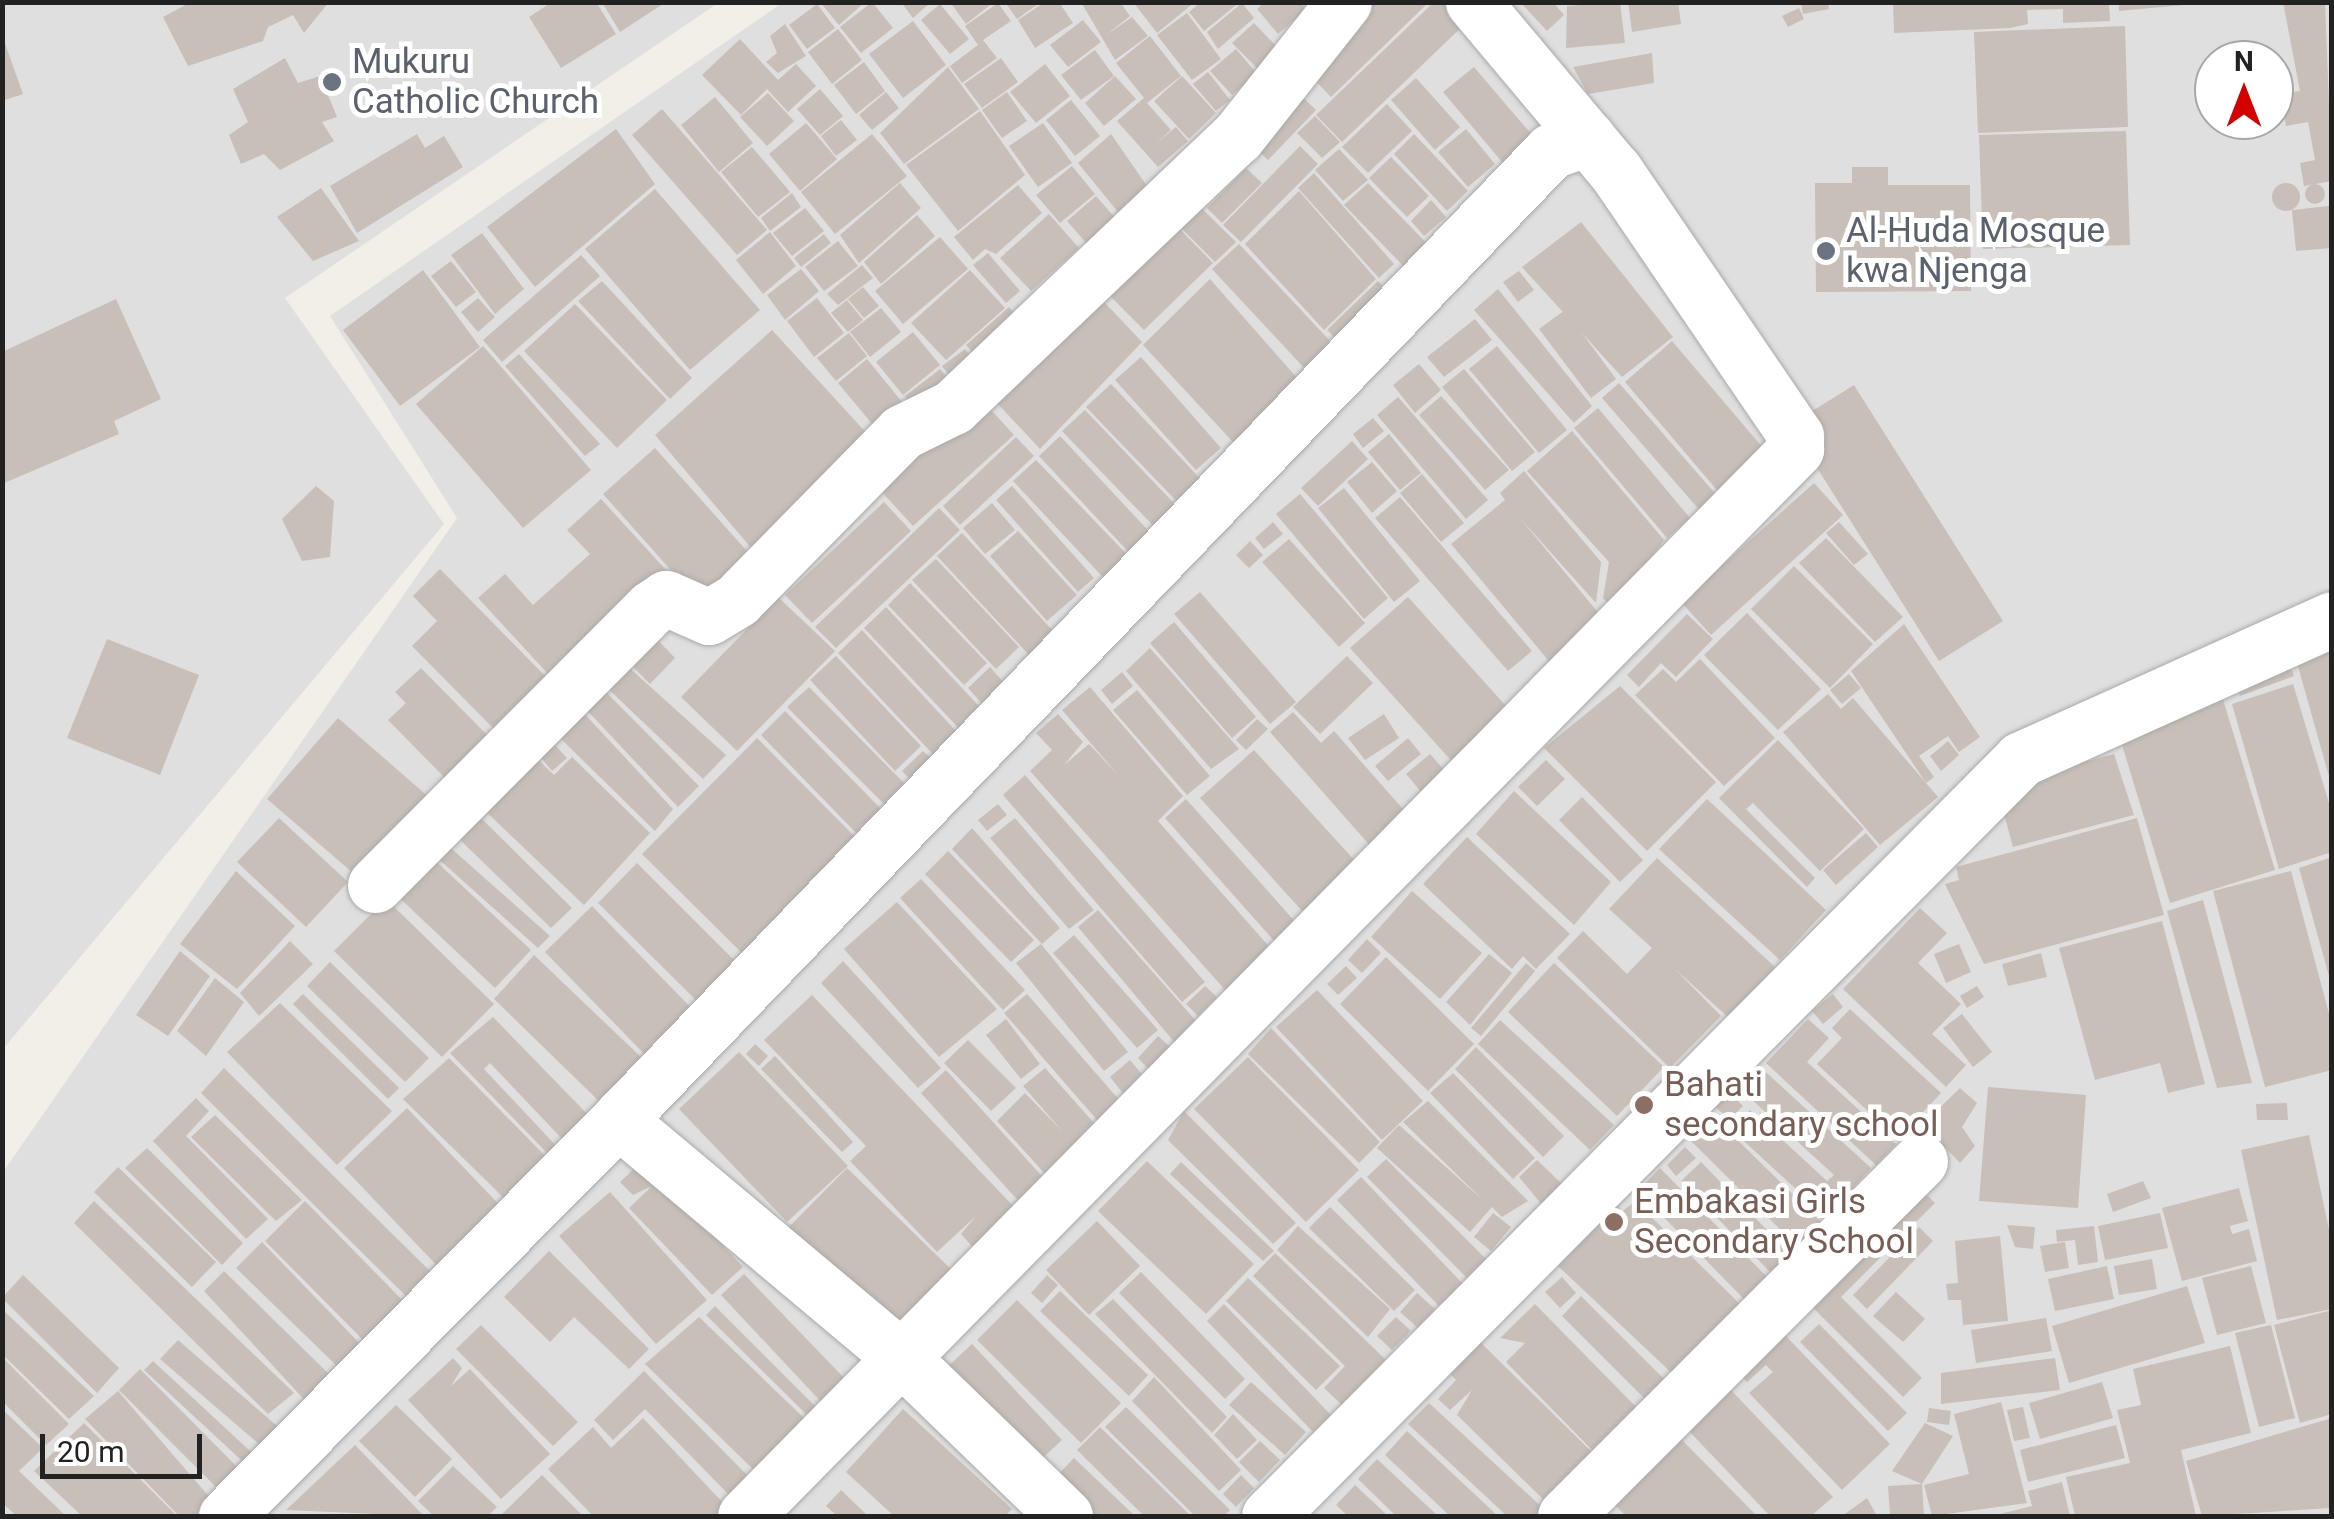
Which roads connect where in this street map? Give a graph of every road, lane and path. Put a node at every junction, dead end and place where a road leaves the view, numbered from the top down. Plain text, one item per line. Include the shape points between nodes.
1 (1344, 2) edge
2 (1472, 2) edge
3 (1588, 138) junction
4 (2332, 619) edge
5 (375, 885) dead end
6 (618, 1120) junction
7 (1920, 1161) dead end
8 (903, 1359) junction
9 (226, 1516) edge
10 (746, 1516) edge
11 (1065, 1516) edge
12 (1270, 1516) edge
13 (1565, 1516) edge

1 - 5 street via 1237,137 953,408 902,432 737,600 709,617 666,598 651,608 551,698
2 - 3 street
3 - 6 street via 1551,151
3 - 8 street via 1796,436 1796,449
4 - 12 street via 2021,759
6 - 8 street
6 - 9 street
7 - 13 street
8 - 10 street
8 - 11 street

